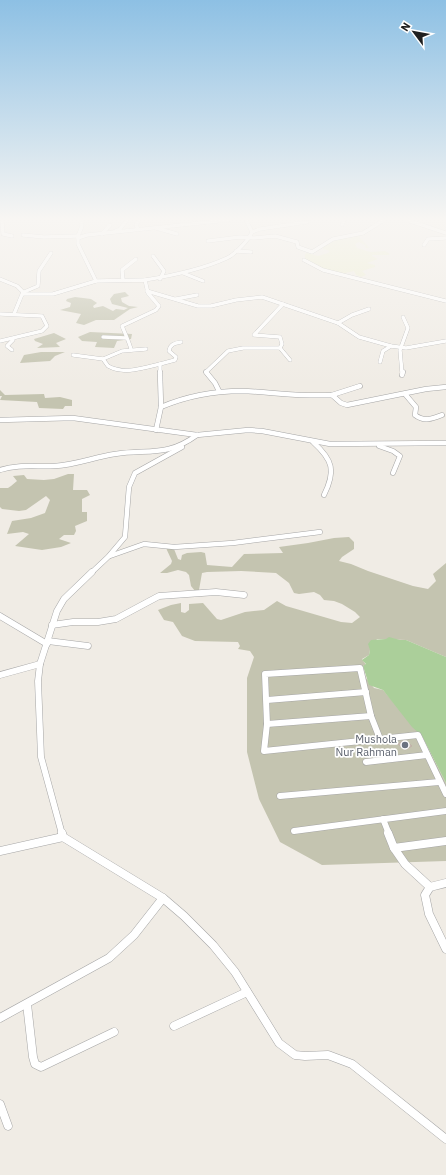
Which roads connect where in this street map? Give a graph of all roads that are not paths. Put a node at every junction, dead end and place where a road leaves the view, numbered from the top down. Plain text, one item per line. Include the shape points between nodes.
1 (39, 275) edge
2 (93, 275) edge
3 (122, 275) edge
4 (162, 275) edge
5 (175, 275) edge
6 (190, 275) edge
7 (342, 275) edge
8 (0, 279) edge
9 (160, 279) junction
10 (123, 280) junction
11 (145, 280) junction
12 (96, 281) junction
13 (203, 281) dead end
14 (147, 291) junction
15 (23, 293) junction
16 (197, 295) dead end
17 (176, 299) junction
18 (446, 301) edge
19 (283, 304) junction
20 (369, 309) dead end
21 (0, 314) edge
22 (14, 314) junction
23 (403, 317) dead end
24 (338, 323) junction
25 (103, 337) dead end
26 (14, 338) junction
27 (126, 338) junction
28 (446, 341) edge
29 (0, 342) edge
30 (181, 342) dead end
31 (391, 346) junction
32 (280, 348) junction
33 (400, 348) junction
34 (146, 349) dead end
35 (12, 350) dead end
36 (131, 350) junction
37 (73, 355) dead end
38 (103, 359) junction
39 (290, 360) dead end
40 (380, 362) dead end
41 (160, 364) junction
42 (402, 375) dead end
43 (360, 386) dead end
44 (446, 387) edge
45 (219, 392) junction
46 (405, 394) junction
47 (332, 395) junction
48 (161, 407) junction
49 (442, 415) dead end
50 (0, 420) edge
51 (156, 430) junction
52 (197, 435) junction
53 (313, 442) junction
54 (446, 443) edge
55 (373, 444) junction
56 (182, 446) junction
57 (0, 470) edge
58 (393, 473) dead end
59 (324, 495) dead end
60 (320, 532) dead end
61 (108, 557) junction
62 (244, 595) dead end
63 (0, 616) edge
64 (52, 625) junction
65 (47, 642) junction
66 (88, 646) dead end
67 (40, 664) junction
68 (0, 675) edge
69 (366, 692) junction
70 (267, 700) junction
71 (371, 716) junction
72 (267, 724) junction
73 (380, 740) junction
74 (427, 755) junction
75 (366, 762) dead end
76 (439, 782) junction
77 (446, 794) edge
78 (280, 796) dead end
79 (446, 811) edge
80 (383, 819) junction
81 (294, 831) dead end
82 (63, 837) junction
83 (446, 841) edge
84 (394, 848) junction
85 (0, 851) edge
86 (446, 883) edge
87 (430, 886) junction
88 (163, 898) junction
89 (446, 949) edge
90 (247, 992) junction
91 (27, 1004) junction
92 (0, 1018) edge
93 (174, 1026) dead end
94 (114, 1032) dead end
95 (0, 1104) edge
96 (8, 1126) dead end
97 (446, 1139) edge

1 - 15 street via 38,286
2 - 12 street
3 - 10 street
4 - 9 street
5 - 9 street
6 - 13 street
7 - 18 street
8 - 15 street via 18,286
9 - 11 street
10 - 11 street
10 - 12 street
11 - 14 street
12 - 15 street via 53,294
14 - 17 street
14 - 27 street via 159,307 123,325
15 - 22 street
16 - 17 street
17 - 19 street via 198,306 260,297
19 - 24 street
19 - 32 street via 254,335 280,338
20 - 24 street via 352,314
21 - 22 street
22 - 26 street via 40,315 47,326 42,331
23 - 33 street via 408,330
24 - 31 street via 359,337
25 - 27 street
26 - 29 street
26 - 35 street via 7,345
27 - 36 street
28 - 33 street
30 - 41 street via 172,344 169,348 176,359
31 - 33 street
31 - 40 street via 382,352
32 - 39 street
32 - 45 street via 243,348 225,352 206,372 215,382
33 - 42 street
34 - 36 street
36 - 38 street via 120,351
37 - 38 street
38 - 41 street via 107,367 116,371
41 - 48 street
43 - 47 street
44 - 46 street
45 - 47 street
45 - 48 street via 188,396
46 - 47 street via 347,405
46 - 49 street via 416,407 415,415 418,417 428,420
48 - 51 street
50 - 51 street via 73,418
51 - 52 street
52 - 53 street via 248,430
52 - 56 street
53 - 55 street
53 - 59 street via 325,452 332,471 332,480
54 - 55 street
55 - 58 street via 400,456
56 - 57 street via 155,453 131,452 56,466 14,466
56 - 61 street via 135,473 126,509 126,532 122,541
60 - 61 street via 233,543 174,547 144,544
61 - 64 street via 64,599
62 - 64 street via 216,592 155,597 116,619
63 - 65 street
64 - 65 street
65 - 66 street
65 - 67 street
67 - 68 street
67 - 82 street via 38,700 41,757
69 - 70 street
69 - 70 street via 360,668 265,674
69 - 71 street
70 - 72 street
71 - 72 street
71 - 73 street
72 - 73 street via 264,751
73 - 74 street via 418,735
74 - 75 street
74 - 76 street
76 - 77 street
76 - 78 street
79 - 80 street
80 - 81 street
80 - 84 street
82 - 85 street
82 - 88 street
83 - 84 street
84 - 87 street via 405,864
86 - 87 street
87 - 89 street via 425,895 427,905
88 - 90 street via 213,945
88 - 91 street via 137,934 113,956
90 - 93 street
90 - 97 street via 286,1050 292,1054 314,1057 326,1055 352,1064
91 - 92 street
91 - 94 street via 33,1057 35,1064 41,1067
95 - 96 street

